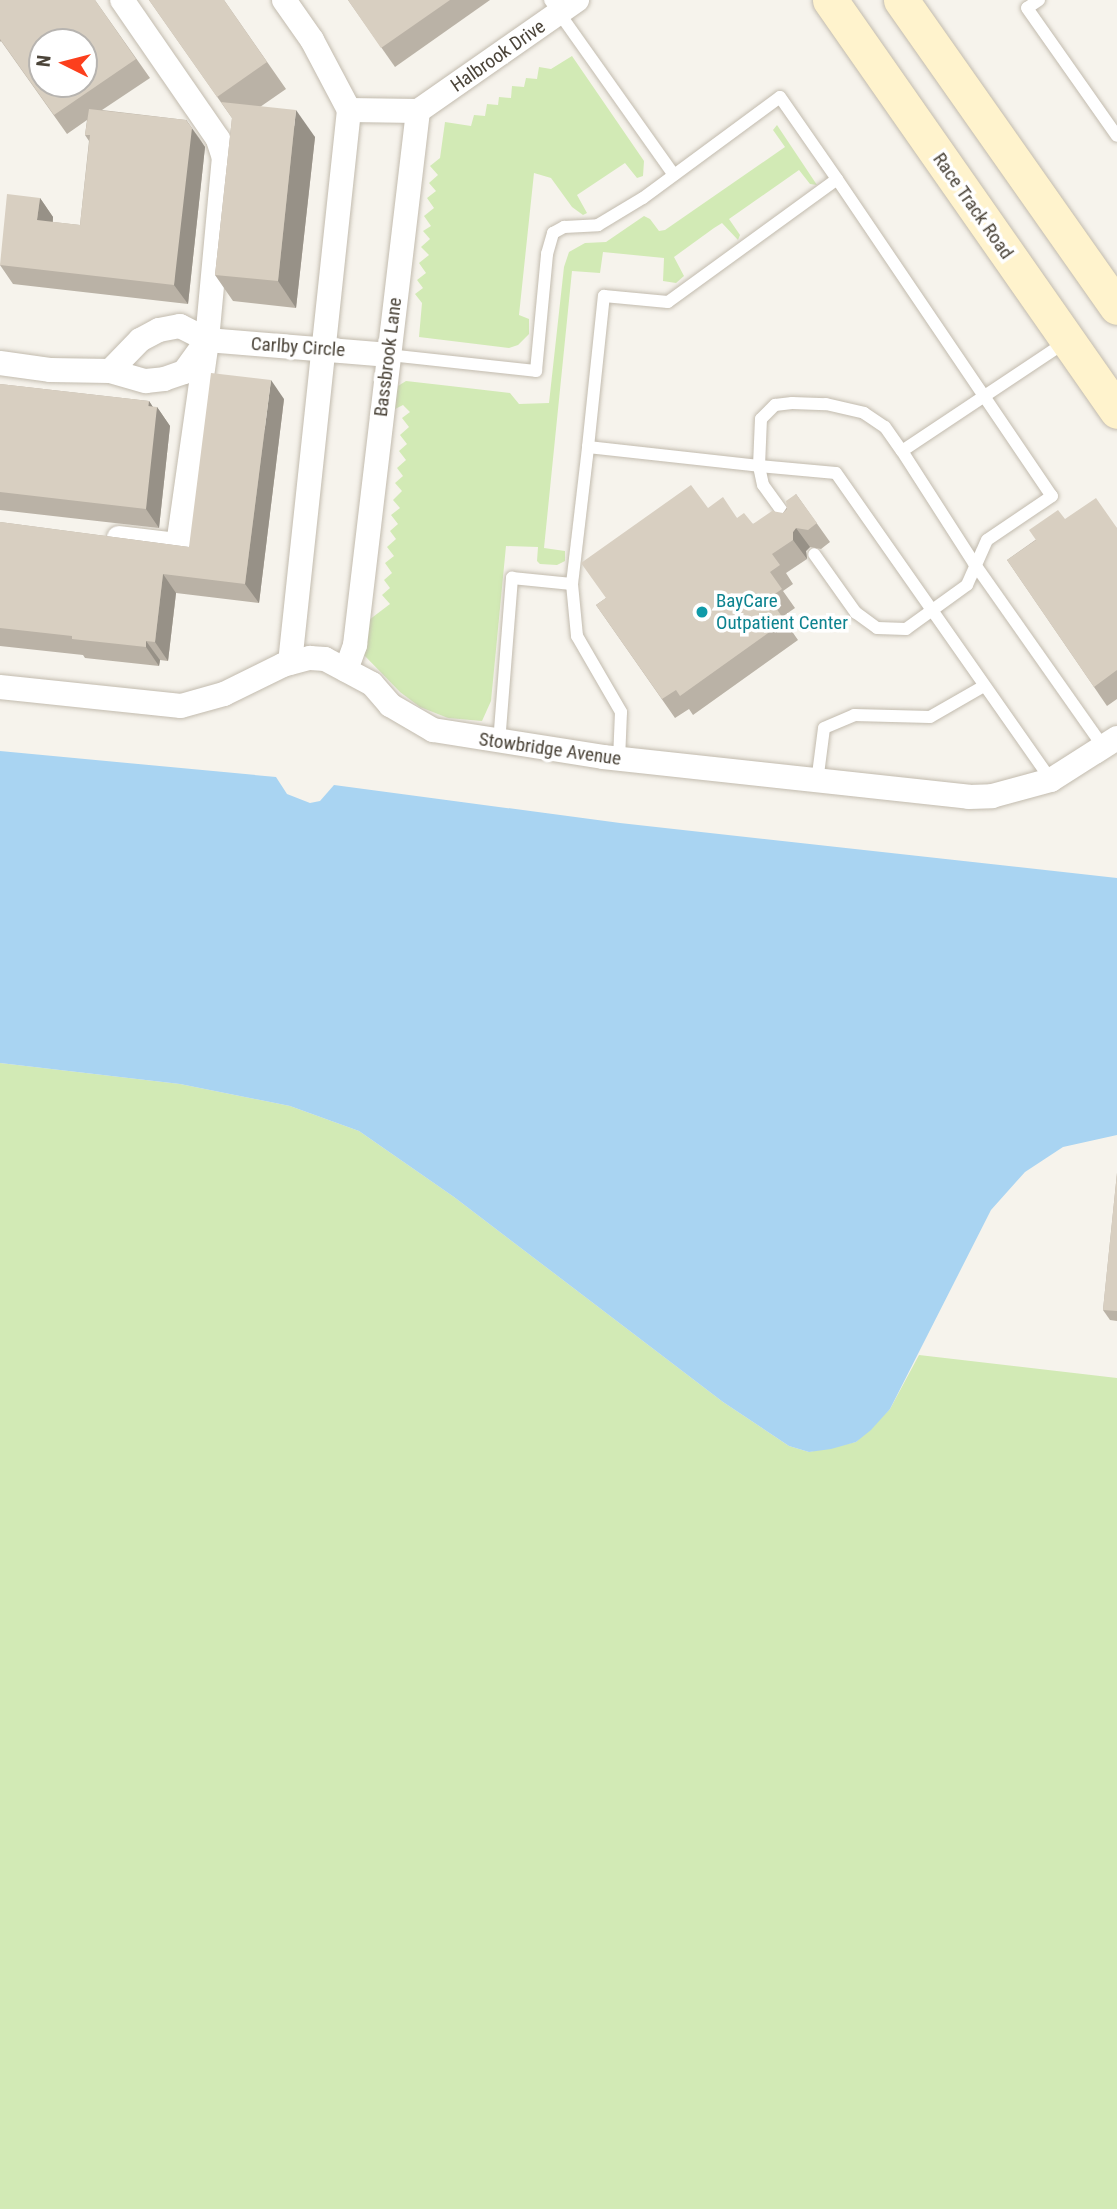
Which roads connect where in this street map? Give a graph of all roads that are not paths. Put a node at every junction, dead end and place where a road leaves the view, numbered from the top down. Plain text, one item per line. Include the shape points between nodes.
1 (122, 0) edge
2 (284, 0) edge
3 (830, 0) edge
4 (901, 0) edge
5 (1039, 0) edge
6 (562, 4) edge
7 (349, 110) junction
8 (418, 111) junction
9 (1117, 136) edge
10 (674, 175) junction
11 (837, 179) junction
12 (1114, 297) edge
13 (207, 340) junction
14 (1067, 340) junction
15 (325, 348) junction
16 (388, 355) junction
17 (0, 363) edge
18 (110, 371) junction
19 (984, 394) junction
20 (1117, 411) edge
21 (588, 447) junction
22 (902, 451) junction
23 (759, 466) junction
24 (792, 525) edge
25 (96, 535) edge
26 (814, 554) edge
27 (974, 563) junction
28 (572, 584) junction
29 (933, 611) junction
30 (290, 663) junction
31 (346, 670) junction
32 (985, 685) junction
33 (0, 687) edge
34 (499, 743) junction
35 (1110, 743) edge
36 (619, 759) junction
37 (1051, 780) junction
38 (817, 782) junction

1 - 13 street via 218,139 224,158
2 - 7 street via 312,40
3 - 14 main road, Race Track Road
4 - 12 main road
5 - 9 lane via 1027,8
6 - 8 street, Halbrook Drive
6 - 10 lane
7 - 8 street
7 - 15 street
8 - 16 street, Bassbrook Lane
10 - 11 lane via 780,97
10 - 16 lane via 598,225 564,227 553,233 536,371
11 - 19 lane
11 - 21 lane via 668,302 604,296
13 - 15 street, Carlby Circle
13 - 18 street via 184,372 164,379 146,381
13 - 18 street, Carlby Circle via 180,326 159,330 140,340
13 - 25 street via 178,545
14 - 19 lane
14 - 20 main road, Race Track Road
15 - 16 street, Carlby Circle
15 - 30 street
16 - 31 street, Bassbrook Lane via 355,645
17 - 18 street
19 - 22 lane
19 - 27 lane via 1052,496 987,540
21 - 23 lane
21 - 28 lane
22 - 23 lane via 885,427 864,413 826,404 792,403 775,405 761,419
22 - 27 lane
23 - 24 lane via 763,485
23 - 29 lane via 836,473
26 - 29 lane via 856,613 877,628 906,629
27 - 29 lane via 967,584
27 - 35 lane
28 - 34 lane via 512,578
28 - 36 lane via 577,636 621,712
29 - 32 lane
30 - 31 street, Stowbridge Avenue via 310,657
30 - 33 street, Stowbridge Avenue via 224,694 181,706
31 - 34 street, Stowbridge Avenue via 372,684 390,705 433,730
32 - 37 lane
32 - 38 lane via 930,717 854,715 824,728
34 - 36 street, Stowbridge Avenue
35 - 37 street, Stowbridge Avenue
36 - 38 street, Stowbridge Avenue
37 - 38 street, Stowbridge Avenue via 992,796 969,797

